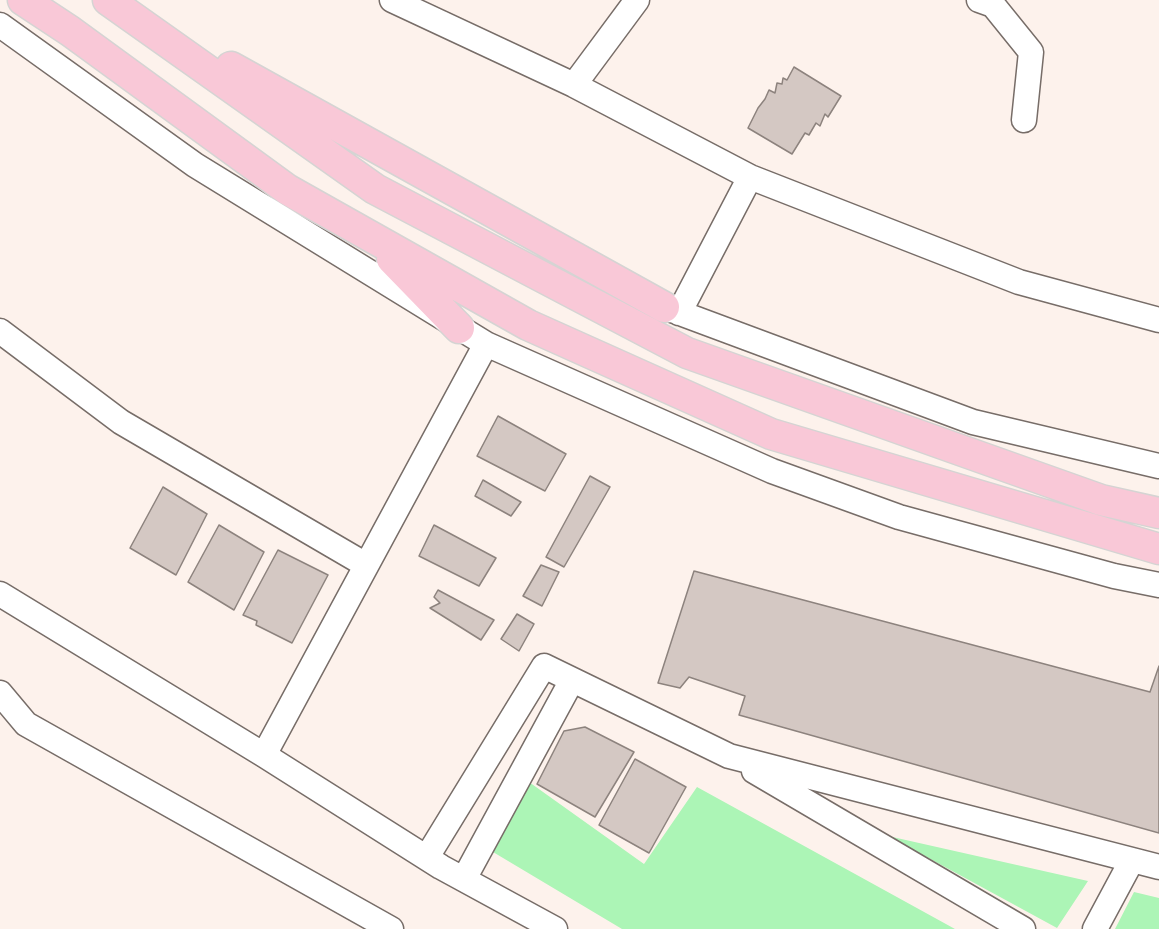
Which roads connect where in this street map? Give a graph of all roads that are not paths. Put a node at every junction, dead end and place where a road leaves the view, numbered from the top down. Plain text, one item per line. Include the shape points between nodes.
1 (23, 0) edge
2 (109, 0) edge
3 (392, 0) edge
4 (637, 0) edge
5 (979, 0) edge
6 (0, 25) edge
7 (574, 85) junction
8 (1024, 120) dead end
9 (750, 177) junction
10 (369, 235) junction
11 (671, 310) junction
12 (1159, 320) edge
13 (459, 328) junction
14 (0, 331) edge
15 (486, 344) junction
16 (1159, 466) edge
17 (1159, 513) edge
18 (1159, 549) edge
19 (366, 565) junction
20 (1159, 585) edge
21 (0, 594) edge
22 (572, 680) junction
23 (0, 693) edge
24 (264, 755) junction
25 (729, 756) junction
26 (427, 857) junction
27 (1132, 860) junction
28 (1159, 867) edge
29 (464, 879) junction
30 (391, 929) edge
31 (555, 929) edge
32 (1023, 929) edge
33 (1095, 929) edge

1 - 10 main road via 288,190
2 - 11 main road
2 - 17 main road via 375,189 687,353 1101,500
3 - 7 street
4 - 7 street
5 - 8 street via 993,5 1031,52
6 - 13 street via 195,165
7 - 9 street
9 - 11 street
9 - 12 street via 1019,282
10 - 13 main road
10 - 18 main road via 528,325 771,434
11 - 16 street via 973,422
13 - 15 street
14 - 19 street via 122,422
15 - 19 street
15 - 20 street via 772,471 899,517
19 - 24 street
21 - 24 street
22 - 25 street
22 - 26 street via 544,666
22 - 29 street
23 - 30 street via 26,724
24 - 26 street
25 - 27 street
25 - 32 street
26 - 29 street
27 - 28 street
27 - 33 street
29 - 31 street

